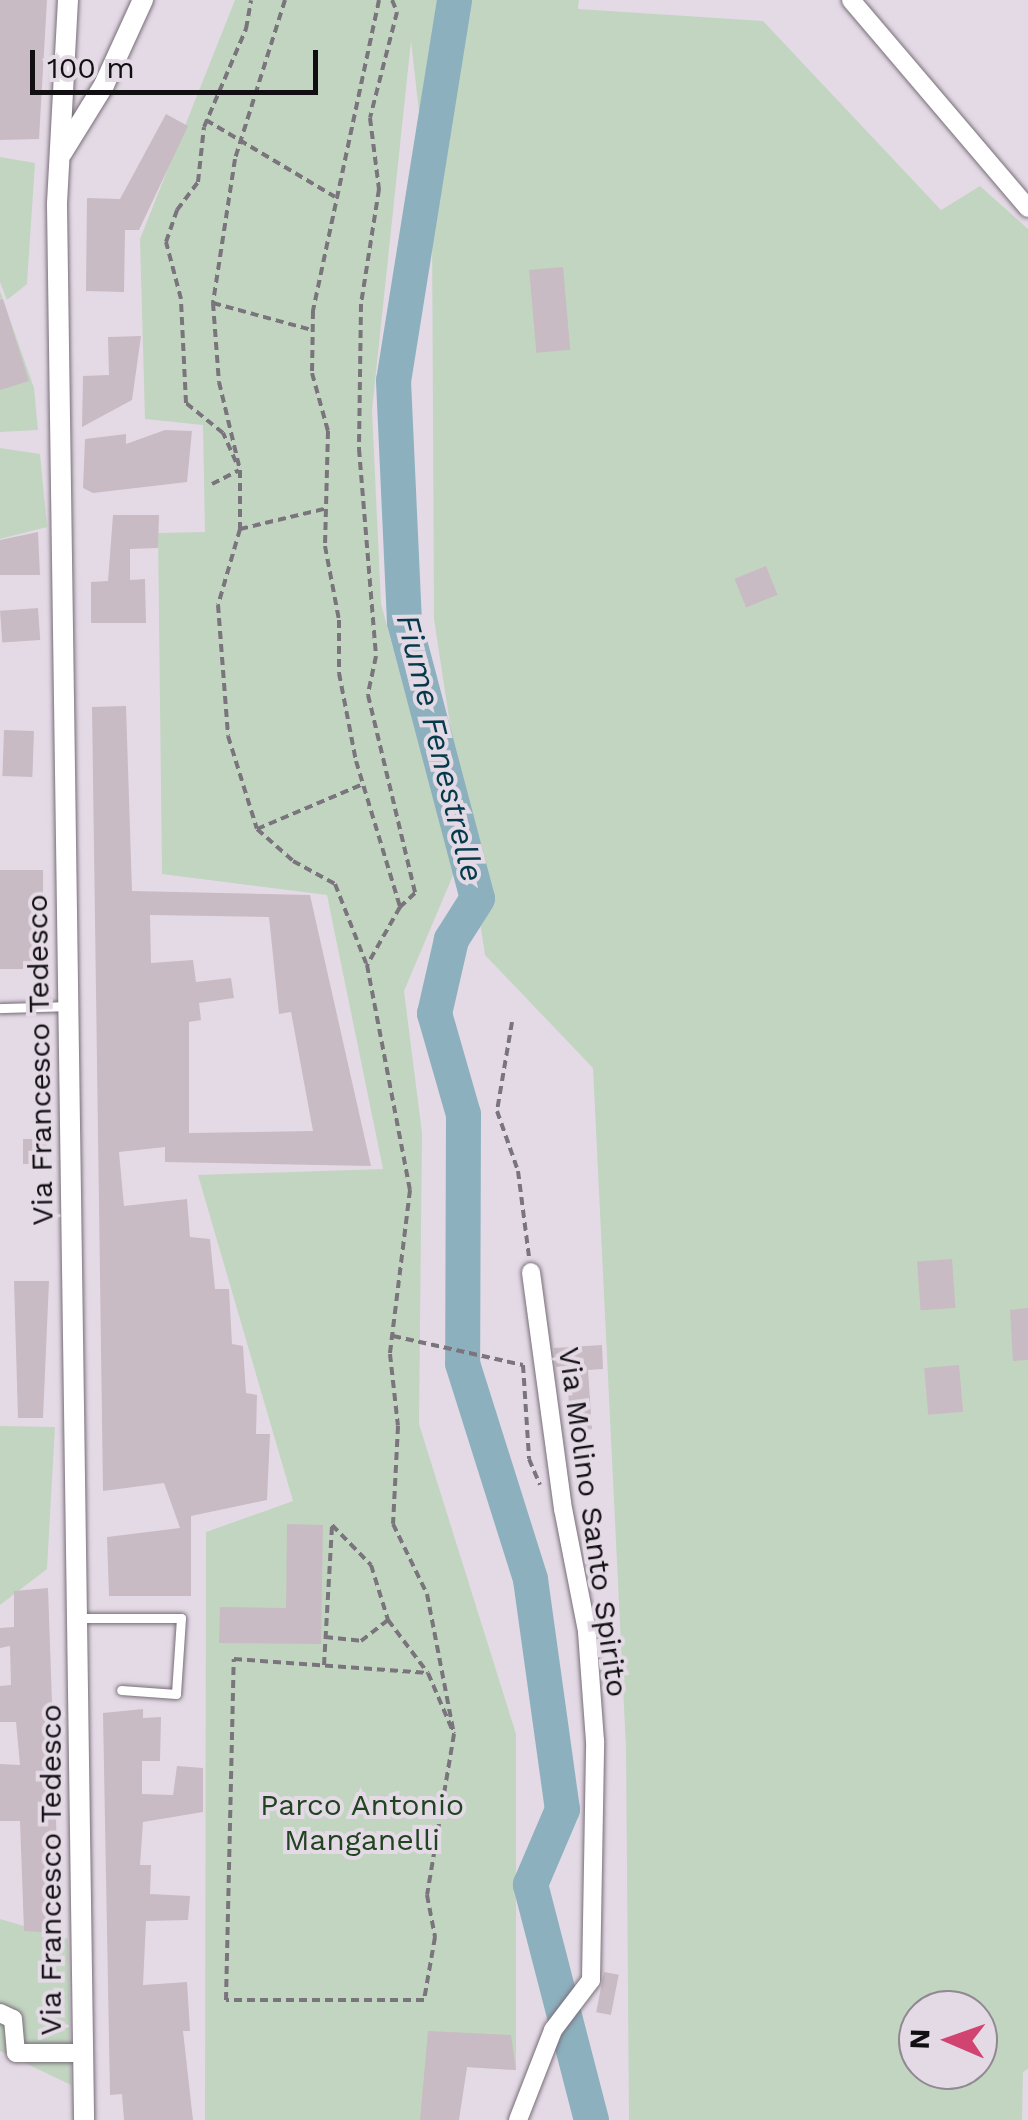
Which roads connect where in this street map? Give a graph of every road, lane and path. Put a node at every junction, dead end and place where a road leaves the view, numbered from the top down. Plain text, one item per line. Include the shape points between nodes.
1 (68, 0) edge
2 (144, 0) edge
3 (251, 0) edge
4 (285, 0) edge
5 (379, 0) edge
6 (392, 0) edge
7 (851, 0) edge
8 (206, 120) junction
9 (240, 141) junction
10 (61, 155) junction
11 (336, 196) junction
12 (1028, 208) edge
13 (213, 302) junction
14 (312, 330) junction
15 (240, 470) junction
16 (212, 484) dead end
17 (329, 508) junction
18 (240, 530) junction
19 (363, 784) junction
20 (257, 829) junction
21 (400, 907) junction
22 (367, 965) junction
23 (70, 1006) junction
24 (0, 1008) edge
25 (512, 1022) dead end
26 (531, 1272) joint
27 (393, 1336) junction
28 (563, 1510) junction
29 (80, 1618) junction
30 (388, 1620) junction
31 (325, 1637) junction
32 (324, 1665) junction
33 (428, 1673) junction
34 (121, 1690) dead end
35 (454, 1734) junction
36 (0, 2013) edge
37 (82, 2053) junction
38 (84, 2120) edge
39 (518, 2120) edge

1 - 10 street, Via Francesco Tedesco
2 - 10 street
3 - 8 path via 246,30
4 - 9 path
5 - 11 path
6 - 21 path via 397,12 370,118 379,189 361,304 360,449 376,656 368,695 415,893
7 - 12 street
8 - 9 path
8 - 15 path via 198,182 166,242 181,299 186,403 223,433
9 - 11 path
9 - 13 path
10 - 23 street, Via Francesco Tedesco
11 - 14 path
13 - 14 path
13 - 15 path via 220,382
14 - 17 path via 312,373 328,431
15 - 16 path
15 - 18 path
17 - 18 path
17 - 19 path via 325,546 339,620 339,673
18 - 20 path via 218,606 228,736
19 - 20 path
19 - 21 path
20 - 22 path via 293,862 335,884
21 - 22 path
22 - 27 path via 410,1190
23 - 24 lane
23 - 29 street, Via Francesco Tedesco
25 - 26 path via 497,1111 518,1172
26 - 28 street, Via Molino Santo Spirito
27 - 28 path via 523,1365 528,1459 543,1490
27 - 35 path via 393,1524 427,1594
28 - 39 street, Via Molino Santo Spirito via 587,1632 595,1741 591,1980 553,2030
29 - 34 lane via 181,1618 176,1694
29 - 37 street, Via Francesco Tedesco
30 - 31 path via 361,1641
30 - 31 path via 371,1565 332,1525
30 - 33 path
31 - 32 path
32 - 33 path
32 - 35 path via 234,1659 226,2000 424,2000 435,1937 428,1895
33 - 35 path
36 - 37 street via 14,2019 16,2053
37 - 38 street, Via Francesco Tedesco

